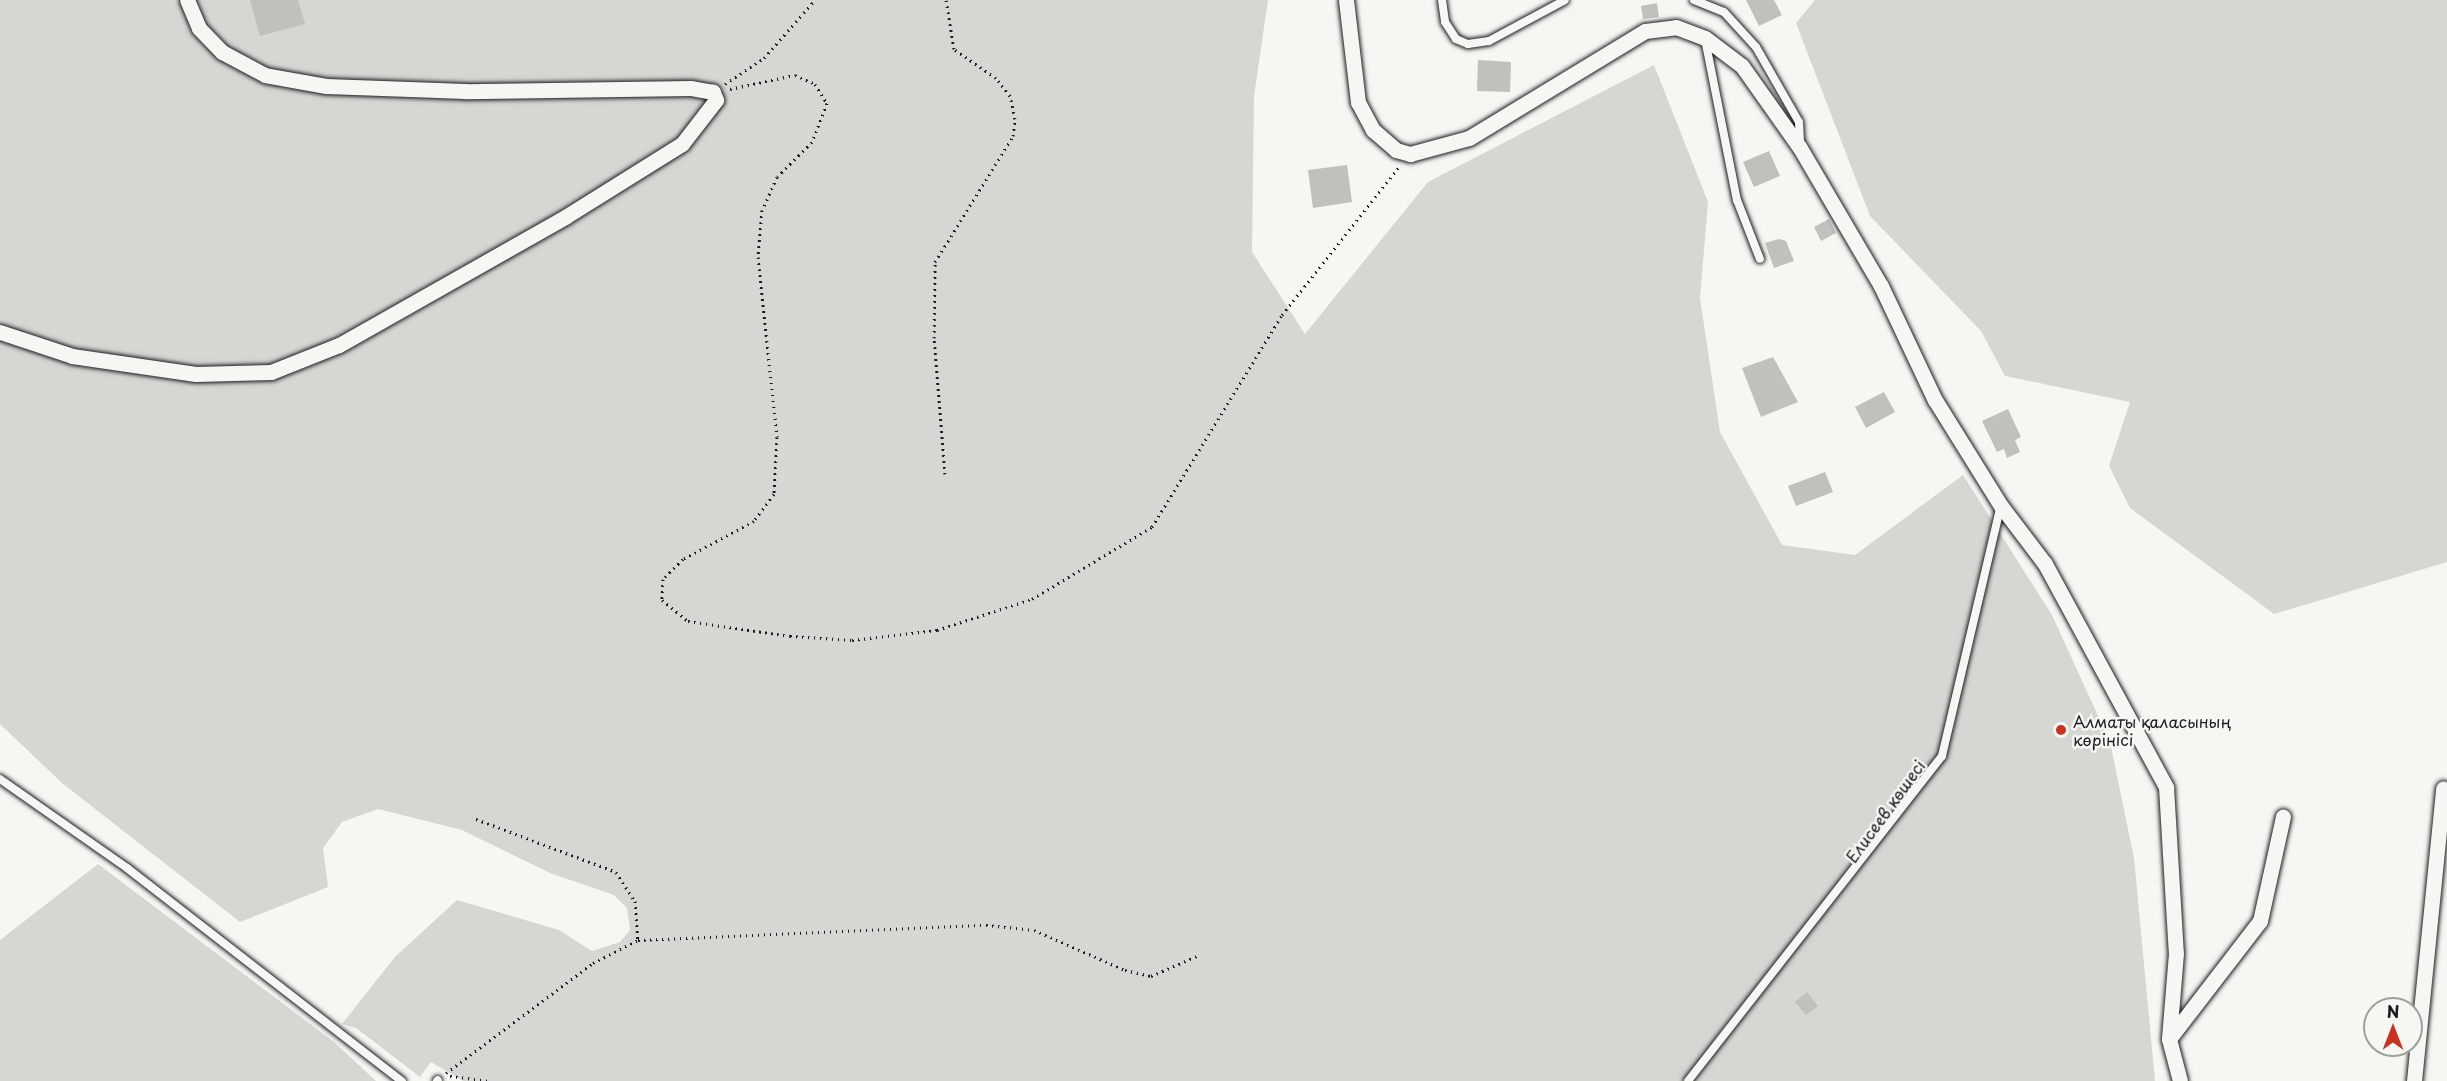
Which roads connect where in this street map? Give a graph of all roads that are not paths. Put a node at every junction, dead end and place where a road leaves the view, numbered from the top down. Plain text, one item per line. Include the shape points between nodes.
1 (187, 0) edge
2 (1346, 0) edge
3 (1442, 0) edge
4 (1565, 0) edge
5 (1694, 0) edge
6 (1705, 38) junction
7 (1800, 148) junction
8 (1760, 259) dead end
9 (0, 332) edge
10 (2001, 506) junction
11 (0, 779) edge
12 (2443, 788) dead end
13 (2283, 816) dead end
14 (2169, 1039) junction
15 (402, 1081) edge
16 (1688, 1081) edge
17 (2180, 1081) edge
18 (2414, 1081) edge

1 - 9 street via 199,28 222,52 265,75 326,86 465,91 624,87 713,92 714,109 682,144 339,345 271,372 196,374 72,356
2 - 6 street via 1358,102 1373,130 1396,150 1410,154 1469,138 1645,32 1676,27
3 - 4 lane via 1445,22 1456,39 1468,44 1489,40
5 - 7 lane via 1724,12 1756,47 1799,122
6 - 7 street via 1742,66
6 - 8 lane via 1737,200
7 - 10 street via 1881,286 1935,400
10 - 14 street via 2045,564 2166,787 2176,953
10 - 16 lane, Елисеев көшесі via 1942,756
11 - 15 lane via 127,868
12 - 18 street
13 - 14 street via 2260,921
14 - 17 street

